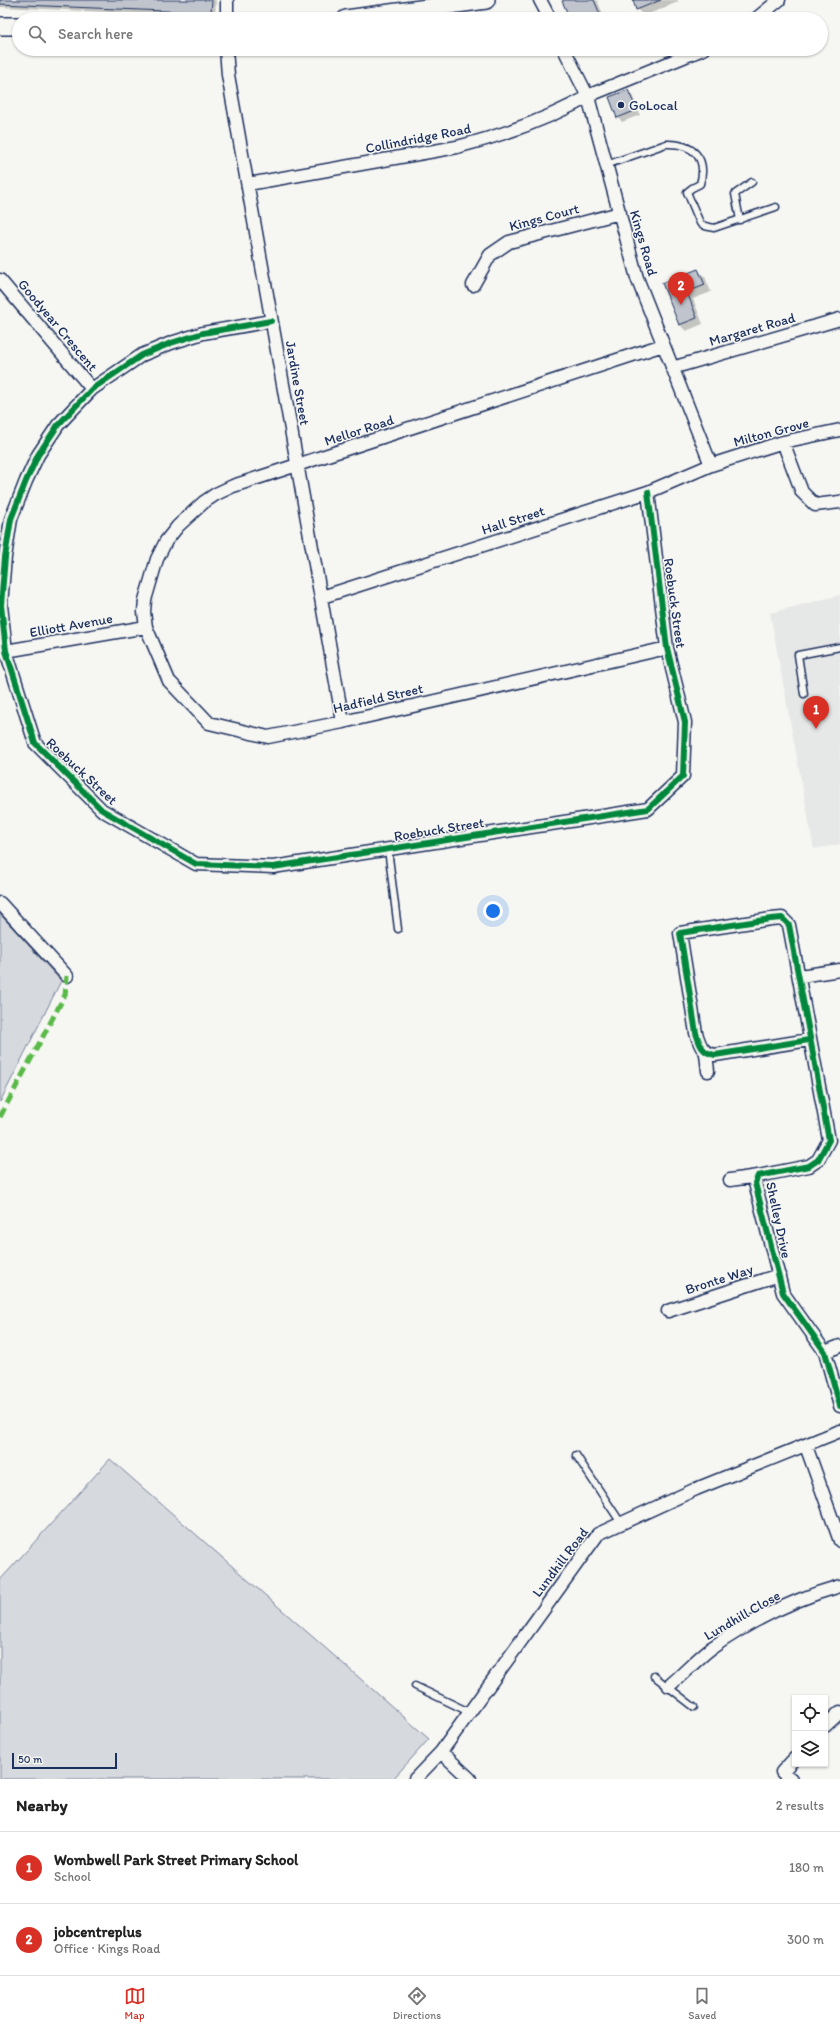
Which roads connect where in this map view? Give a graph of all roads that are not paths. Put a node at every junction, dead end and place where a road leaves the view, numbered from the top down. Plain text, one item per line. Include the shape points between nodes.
1 (227, 0) edge
2 (486, 0) edge
3 (540, 0) edge
4 (778, 0) edge
5 (227, 12) edge
6 (398, 12) edge
7 (546, 12) edge
8 (764, 12) edge
9 (0, 26) edge
10 (12, 26) edge
11 (227, 56) edge
12 (568, 56) edge
13 (687, 56) edge
14 (588, 97) junction
15 (606, 165) junction
16 (752, 182) dead end
17 (248, 184) junction
18 (776, 207) dead end
19 (620, 213) junction
20 (740, 220) junction
21 (0, 280) edge
22 (473, 285) dead end
23 (840, 319) edge
24 (271, 321) junction
25 (663, 345) junction
26 (672, 368) junction
27 (92, 389) junction
28 (840, 430) edge
29 (783, 442) junction
30 (711, 465) junction
31 (298, 466) junction
32 (648, 492) junction
33 (840, 502) edge
34 (322, 597) junction
35 (146, 627) junction
36 (840, 647) edge
37 (667, 648) junction
38 (3, 651) edge
39 (804, 694) dead end
40 (343, 722) junction
41 (388, 849) junction
42 (0, 903) edge
43 (398, 928) dead end
44 (840, 970) edge
45 (67, 976) dead end
46 (800, 976) junction
47 (809, 1040) junction
48 (706, 1054) junction
49 (708, 1071) dead end
50 (758, 1176) junction
51 (730, 1180) dead end
52 (779, 1275) junction
53 (668, 1311) dead end
54 (840, 1346) edge
55 (825, 1352) junction
56 (840, 1406) edge
57 (840, 1431) edge
58 (806, 1446) junction
59 (576, 1455) dead end
60 (621, 1523) junction
61 (840, 1541) edge
62 (840, 1586) edge
63 (654, 1676) dead end
64 (415, 1686) dead end
65 (669, 1686) junction
66 (694, 1707) dead end
67 (469, 1712) junction
68 (840, 1712) edge
69 (828, 1723) edge
70 (441, 1752) junction
71 (792, 1761) edge
72 (415, 1779) edge
73 (470, 1779) edge
74 (791, 1779) edge

1 - 5 street
2 - 6 main road
3 - 7 street
4 - 8 street
9 - 10 main road
11 - 17 street, Jardine Street
12 - 14 street, Kings Road
13 - 14 street, Collindridge Road
14 - 15 street, Kings Road
14 - 17 street, Collindridge Road via 505,133 457,147
15 - 19 street, Kings Road
15 - 20 lane via 666,144 684,147 695,152 703,163 700,184 688,192 700,223 714,228
16 - 20 lane via 735,194
17 - 24 street, Jardine Street
18 - 20 lane
19 - 22 street, Kings Court via 509,242 490,255
19 - 25 street, Kings Road via 638,278
21 - 27 street, Goodyear Crescent
23 - 26 street, Margaret Road
24 - 27 street, Roebuck Street via 202,333 157,348 142,355
24 - 31 street, Jardine Street
25 - 26 street, Kings Road
25 - 31 street, Mellor Road
26 - 30 street, Kings Road
27 - 38 street, Roebuck Street via 48,439 26,481 11,519 4,557 1,604
28 - 29 street, Milton Grove
29 - 30 street, Milton Grove
29 - 33 street via 802,492 815,505
30 - 32 street, Hall Street
31 - 34 street, Jardine Street
31 - 35 street, Mellor Road via 233,486 216,494 191,512 166,541 157,559 149,582 144,612
32 - 34 street, Hall Street
32 - 37 street, Roebuck Street
34 - 40 street, Jardine Street
35 - 38 street, Elliott Avenue
35 - 40 street, Hadfield Street via 169,681 209,723 268,737
36 - 39 lane via 798,654
37 - 40 street, Hadfield Street
37 - 41 street, Roebuck Street via 685,722 683,776 648,809
38 - 41 street, Roebuck Street via 35,743 102,810 196,864 273,867
41 - 43 lane
42 - 45 street
44 - 46 street
46 - 47 street, Shelley Drive
46 - 48 street, Shelley Drive via 789,925 782,918 680,933 696,1033
47 - 48 street via 715,1055
47 - 50 street, Shelley Drive via 829,1140 818,1160 809,1166
48 - 49 street
50 - 51 street, Shelley Drive
50 - 52 street, Shelley Drive via 755,1183
52 - 53 street, Bronte Way
52 - 55 street, Shelley Drive via 783,1293
54 - 55 street
55 - 56 street, Shelley Drive
57 - 58 street, Lundhill Road
58 - 60 street, Lundhill Road via 696,1489
58 - 61 street
59 - 60 lane
60 - 67 street, Lundhill Road via 598,1534
62 - 65 street, Lundhill Close via 812,1594 767,1614 710,1650
63 - 65 lane
64 - 67 lane
65 - 66 lane
67 - 70 street, Lundhill Road
68 - 69 street
70 - 72 street, Lundhill Road
70 - 73 street
71 - 74 street via 782,1772

